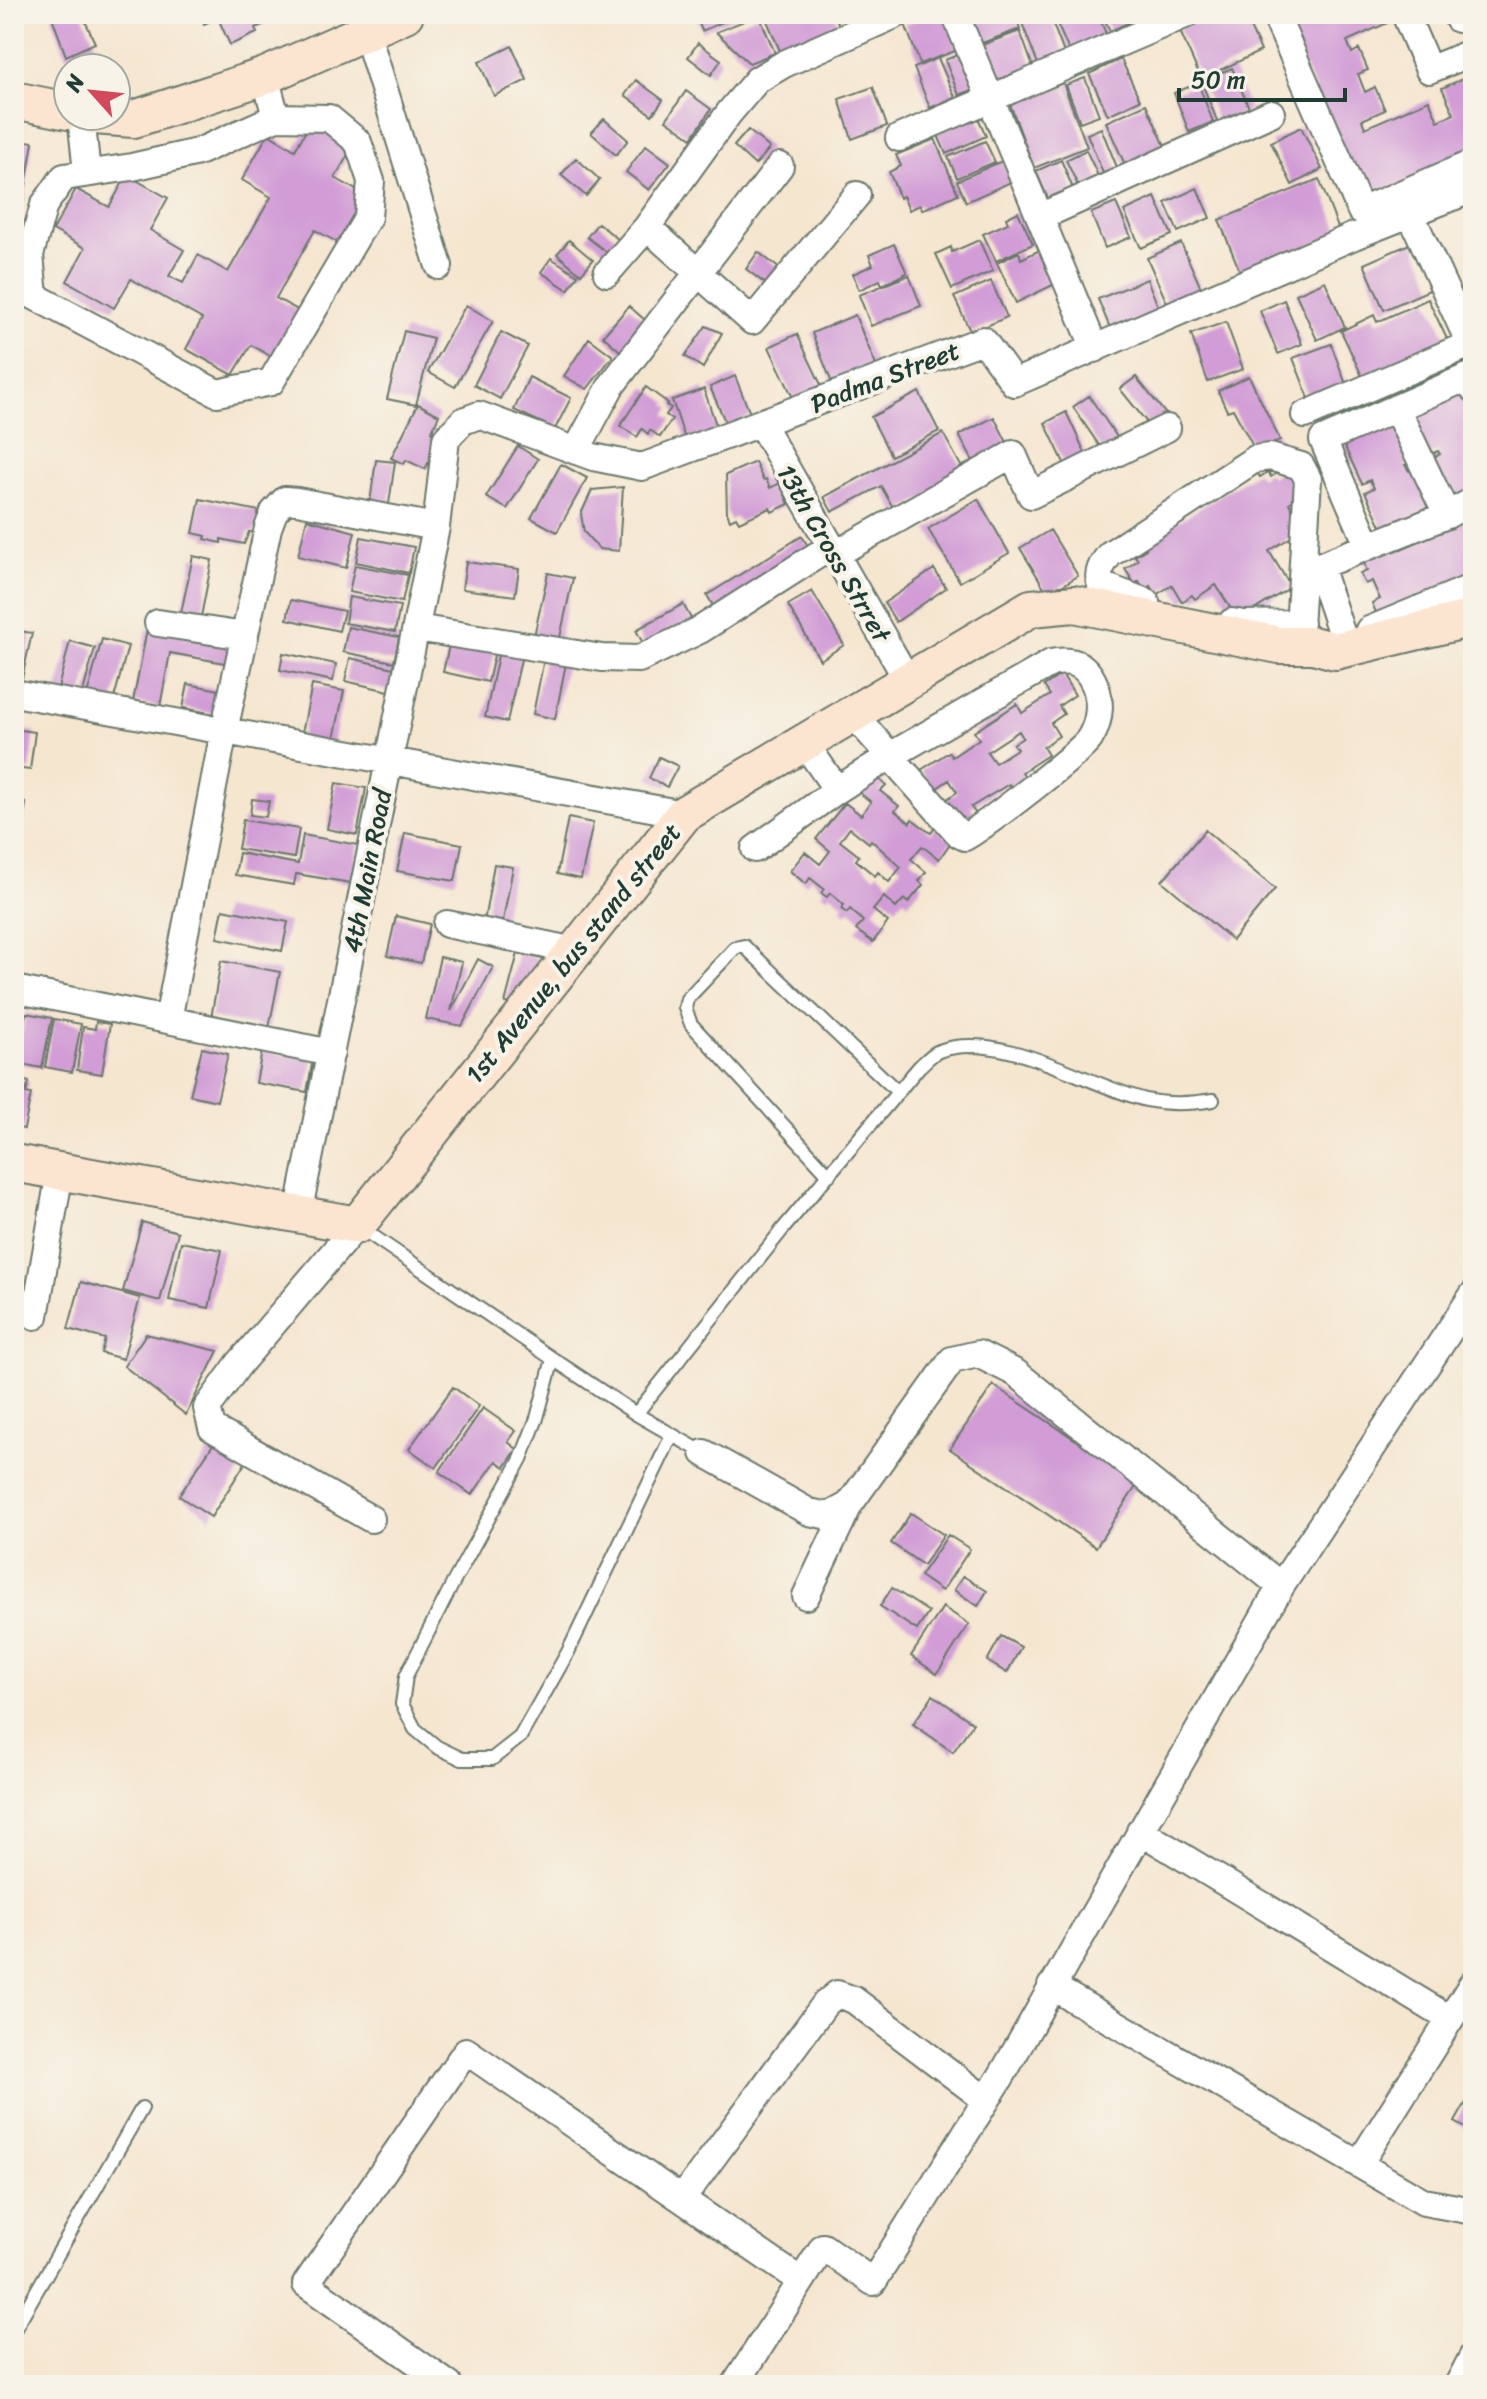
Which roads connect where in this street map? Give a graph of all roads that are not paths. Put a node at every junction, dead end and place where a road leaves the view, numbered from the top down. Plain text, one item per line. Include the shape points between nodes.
1 (405, 14) edge
2 (897, 14) edge
3 (955, 14) edge
4 (1187, 14) edge
5 (1275, 14) edge
6 (1405, 14) edge
7 (1456, 14) edge
8 (1470, 14) edge
9 (366, 31) junction
10 (1472, 55) edge
11 (265, 76) junction
12 (14, 100) edge
13 (991, 100) junction
14 (52, 108) edge
15 (1271, 113) dead end
16 (276, 117) junction
17 (132, 119) edge
18 (83, 132) edge
19 (899, 138) dead end
20 (1473, 163) edge
21 (780, 166) dead end
22 (87, 173) junction
23 (1473, 189) edge
24 (857, 195) dead end
25 (1411, 215) junction
26 (1040, 217) junction
27 (647, 227) junction
28 (439, 266) dead end
29 (607, 273) dead end
30 (698, 273) junction
31 (1472, 346) edge
32 (1095, 349) junction
33 (1473, 388) edge
34 (1396, 408) junction
35 (1305, 415) dead end
36 (761, 424) junction
37 (1167, 428) dead end
38 (576, 451) junction
39 (1473, 501) edge
40 (1447, 515) junction
41 (436, 527) junction
42 (1368, 545) junction
43 (832, 551) junction
44 (1473, 587) edge
45 (1144, 610) junction
46 (1473, 618) edge
47 (158, 623) dead end
48 (416, 628) junction
49 (1299, 634) junction
50 (245, 636) junction
51 (1345, 644) junction
52 (908, 681) junction
53 (14, 693) edge
54 (852, 713) junction
55 (224, 731) junction
56 (804, 742) junction
57 (890, 756) junction
58 (389, 761) junction
59 (837, 790) junction
60 (684, 814) junction
61 (755, 849) dead end
62 (447, 924) dead end
63 (575, 951) junction
64 (14, 989) edge
65 (168, 1020) junction
66 (331, 1053) junction
67 (898, 1092) junction
68 (1213, 1100) dead end
69 (14, 1163) edge
70 (60, 1172) junction
71 (829, 1175) junction
72 (298, 1214) junction
73 (357, 1225) junction
74 (1473, 1295) edge
75 (35, 1316) dead end
76 (553, 1359) junction
77 (636, 1414) junction
78 (672, 1435) junction
79 (704, 1453) joint
80 (849, 1505) junction
81 (371, 1519) dead end
82 (1281, 1586) junction
83 (806, 1596) dead end
84 (1140, 1831) junction
85 (1473, 1983) edge
86 (1051, 1986) junction
87 (1450, 2019) junction
88 (986, 2100) junction
89 (142, 2108) dead end
90 (1359, 2164) junction
91 (682, 2199) junction
92 (1473, 2211) edge
93 (801, 2281) junction
94 (14, 2330) edge
95 (1473, 2356) edge
96 (449, 2385) edge
97 (735, 2385) edge
98 (1458, 2385) edge

1 - 9 street
2 - 27 street via 757,80
3 - 13 street
4 - 13 street
5 - 20 street via 1361,211
6 - 10 street via 1429,70
7 - 8 street via 1458,19
9 - 11 street
9 - 28 street
11 - 16 street
11 - 17 street
12 - 14 street
13 - 19 street
13 - 26 street
15 - 26 street
16 - 22 street via 198,152
16 - 22 street via 329,118 358,142 371,181 368,217 271,382 217,393 34,296 30,255 44,205 64,177
18 - 22 street
21 - 30 street
23 - 25 street, Padma Street
24 - 30 street via 752,321
25 - 31 street
25 - 32 street, Padma Street
26 - 32 street
27 - 29 street
27 - 30 street
30 - 38 street via 611,386
31 - 35 street
32 - 36 street, Padma Street via 1014,383 983,340
33 - 34 street via 1468,377
34 - 40 street
34 - 42 street via 1323,440
36 - 38 street, Padma Street via 642,467
36 - 43 street, 13th Cross Strret
37 - 43 street via 1031,495 1013,454
38 - 41 street, Padma Street via 479,415 463,421 446,439
39 - 40 street
40 - 42 street
41 - 48 street, 4th Main Road
41 - 50 street via 285,500 268,528
42 - 51 street via 1319,566
43 - 48 street via 700,630 639,659 602,658
43 - 52 street, 13th Cross Strret
44 - 51 street
45 - 49 street, 1st Avenue, bus stand street via 1279,645
45 - 49 street via 1101,585 1098,578 1110,554 1255,459 1270,457 1301,466 1308,479
45 - 52 street, 1st Avenue, bus stand street via 1074,604 1031,608
46 - 51 street, 1st Avenue, bus stand street
47 - 50 street
48 - 58 street, 4th Main Road
49 - 51 street, 1st Avenue, bus stand street via 1335,651
50 - 55 street
52 - 54 street, 1st Avenue, bus stand street
53 - 55 street
54 - 56 street, 1st Avenue, bus stand street
54 - 57 street
55 - 58 street
55 - 65 street
56 - 59 street
56 - 60 street, 1st Avenue, bus stand street
57 - 57 street via 965,837 1084,746 1100,701 1085,668 1066,659
57 - 59 street
58 - 60 street
58 - 66 street, 4th Main Road
59 - 61 street
60 - 63 street, 1st Avenue, bus stand street
62 - 63 street
63 - 73 street, 1st Avenue, bus stand street
64 - 65 street
65 - 66 street
66 - 72 street, 4th Main Road
67 - 68 lane via 936,1052 972,1045 1045,1063 1146,1100 1184,1105
67 - 71 lane
67 - 71 lane via 744,946 735,948 687,999 691,1024
69 - 70 street
70 - 72 street
70 - 75 street
71 - 77 lane
72 - 73 street
73 - 76 lane
73 - 81 street via 207,1408 212,1428
74 - 82 street
76 - 77 lane
76 - 78 lane via 521,1459 406,1676 402,1704 415,1729 437,1747 462,1759 492,1759 520,1737 568,1652
77 - 78 lane
78 - 79 lane
79 - 80 street via 809,1512 829,1516
80 - 82 street via 952,1360 978,1354 1016,1373
80 - 83 street
82 - 84 street
84 - 86 street
84 - 87 street
85 - 87 street
86 - 88 street
86 - 90 street
87 - 90 street
88 - 91 street via 854,2000 837,1994
88 - 93 street via 873,2282 823,2247
89 - 94 lane
90 - 92 street via 1424,2202
91 - 93 street
91 - 96 street via 466,2051 306,2284
93 - 97 street
95 - 98 street

